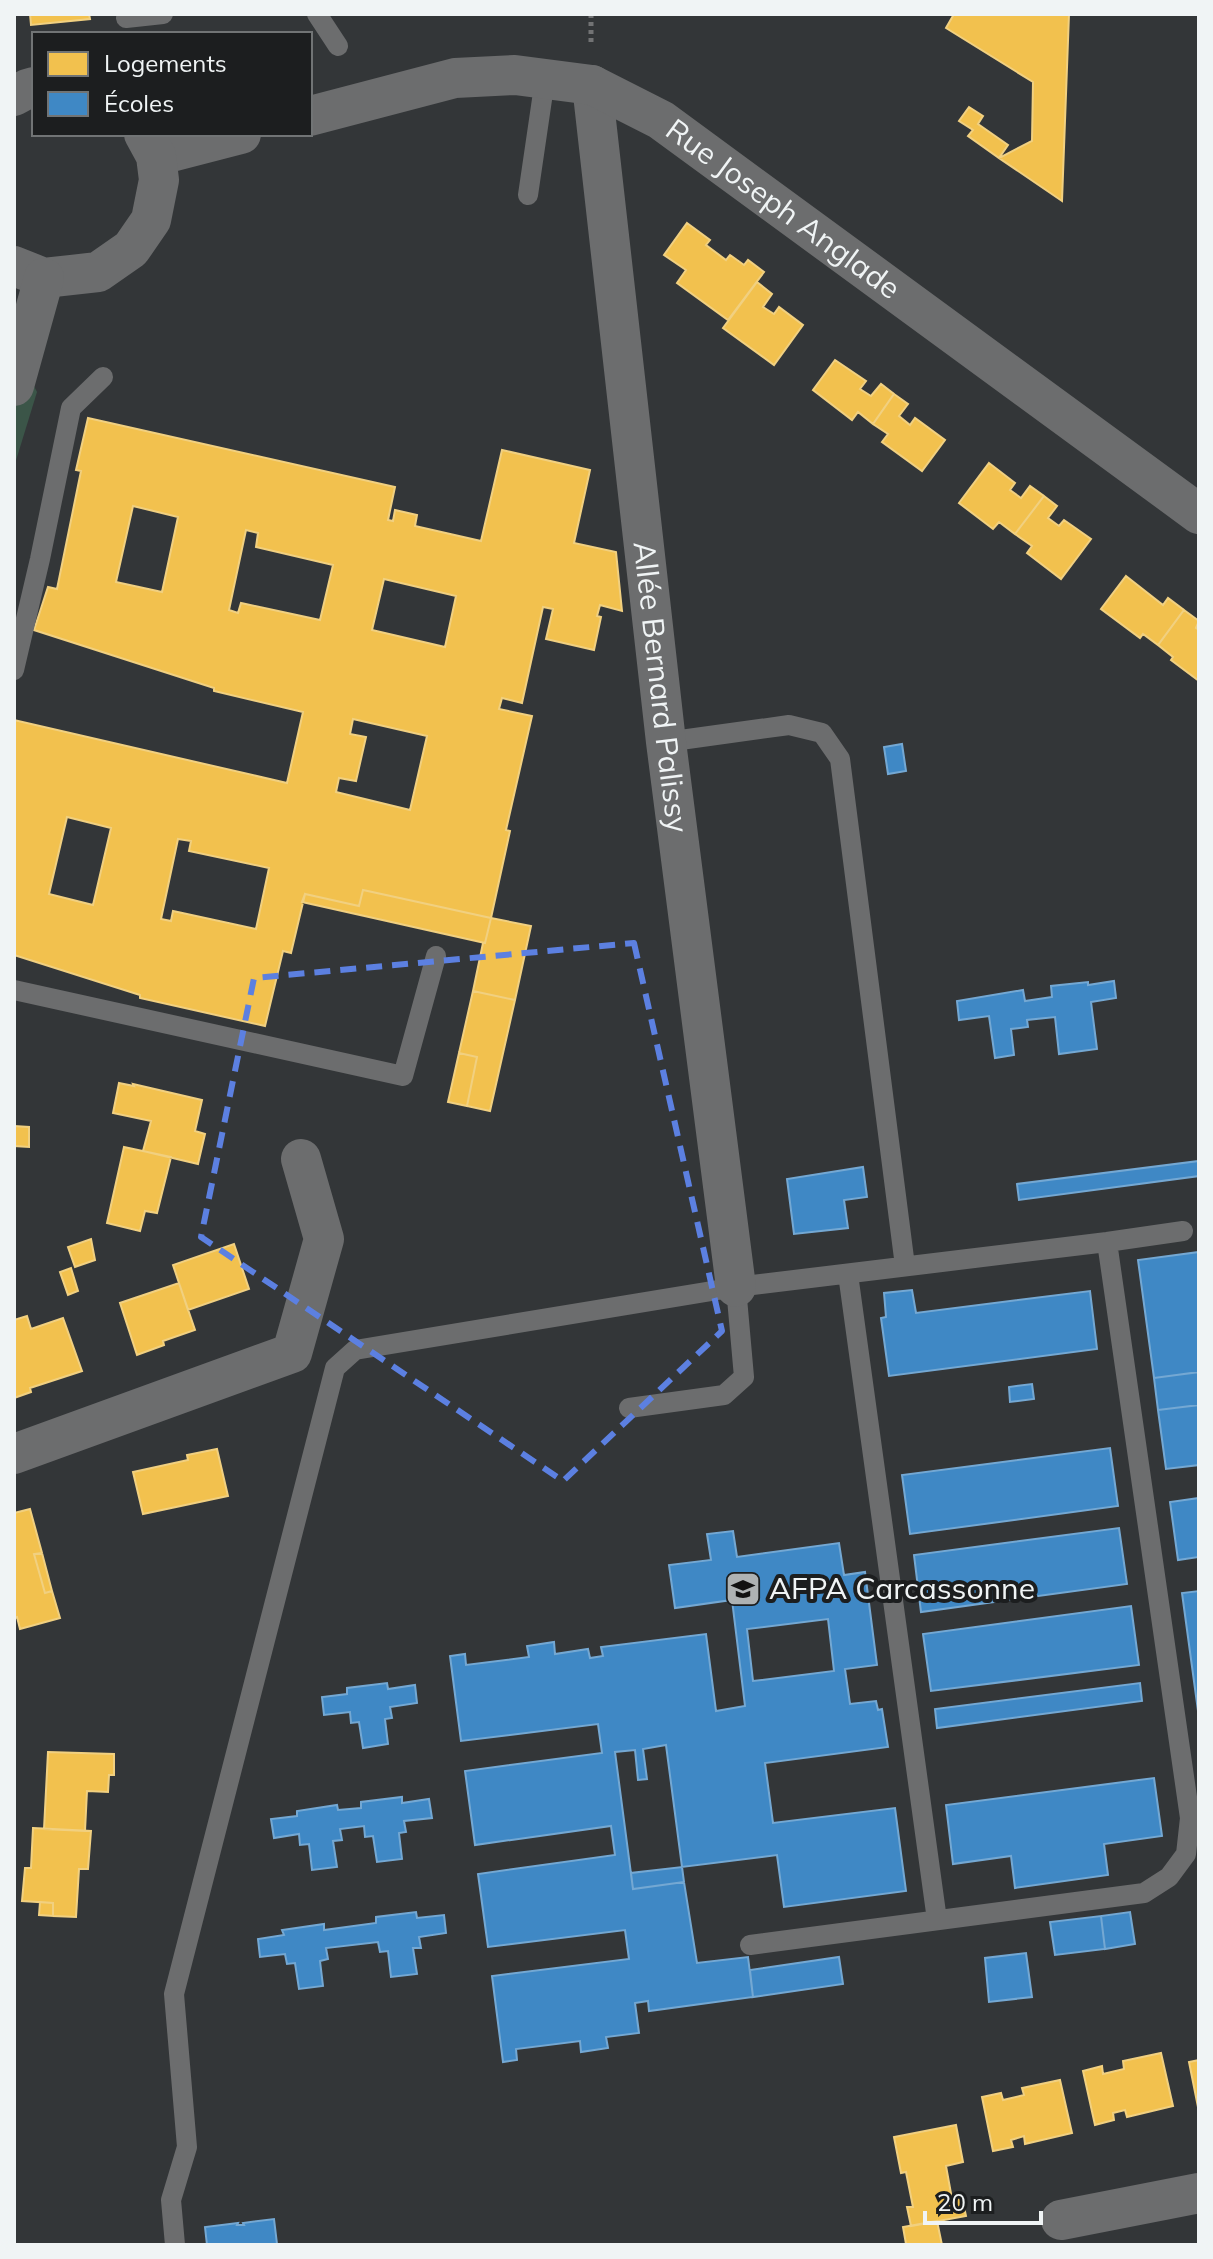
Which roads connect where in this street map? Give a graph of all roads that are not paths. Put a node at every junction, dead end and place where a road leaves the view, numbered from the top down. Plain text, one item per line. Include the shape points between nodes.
1 (163, 14) edge
2 (317, 14) edge
3 (126, 18) dead end
4 (338, 46) dead end
5 (545, 79) junction
6 (592, 85) junction
7 (312, 115) edge
8 (224, 136) edge
9 (150, 145) edge
10 (528, 195) dead end
11 (29, 272) edge
12 (103, 377) dead end
13 (14, 386) edge
14 (1199, 514) edge
15 (14, 670) edge
16 (666, 742) junction
17 (436, 956) dead end
18 (14, 990) edge
19 (301, 1159) dead end
20 (1183, 1231) dead end
21 (1107, 1242) junction
22 (905, 1266) junction
23 (848, 1274) junction
24 (736, 1287) junction
25 (629, 1408) dead end
26 (14, 1454) edge
27 (1195, 1817) edge
28 (937, 1920) junction
29 (750, 1945) dead end
30 (1199, 2193) edge
31 (1061, 2220) dead end
32 (175, 2245) edge

1 - 3 lane
2 - 4 lane
5 - 6 street, Rue Joseph Anglade
5 - 7 street, Rue Joseph Anglade via 455,78
5 - 10 lane
6 - 14 street, Rue Joseph Anglade via 661,120
6 - 16 street, Allée Bernard Palissy
8 - 9 street
9 - 11 street via 159,180 151,220 131,249 98,272
11 - 13 street
12 - 15 lane via 71,408
16 - 22 lane via 789,725 822,733 840,759
16 - 24 street, Allée Bernard Palissy
17 - 18 lane via 403,1076
19 - 26 street via 324,1239 292,1353
20 - 21 lane
21 - 22 lane
21 - 27 lane
22 - 23 lane
23 - 24 lane
23 - 28 lane
24 - 25 lane via 744,1377 724,1395
24 - 32 lane via 355,1350 335,1368 174,1994 187,2147 171,2200
27 - 28 lane via 1186,1854 1169,1877 1144,1893
28 - 29 lane
30 - 31 street

